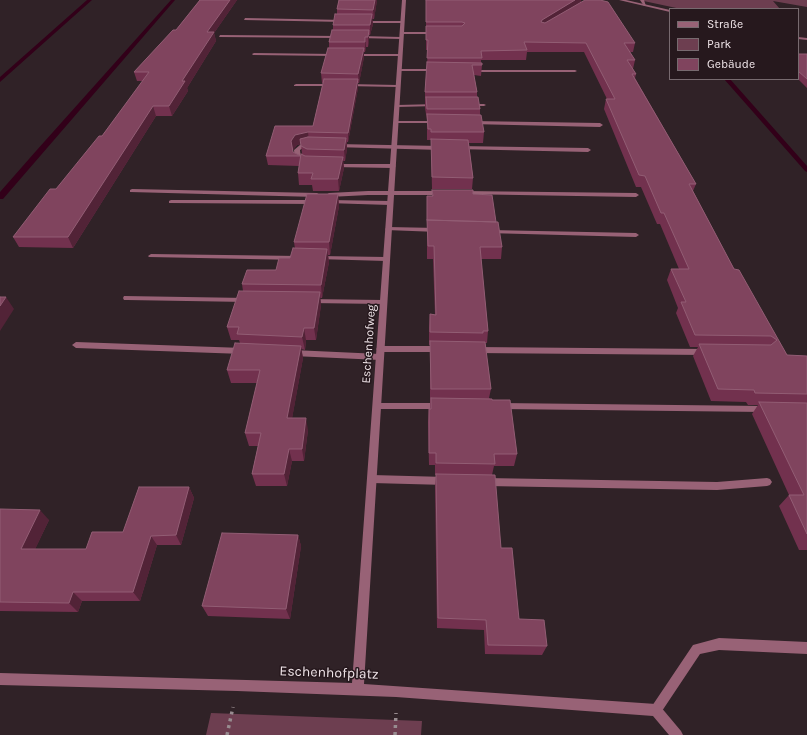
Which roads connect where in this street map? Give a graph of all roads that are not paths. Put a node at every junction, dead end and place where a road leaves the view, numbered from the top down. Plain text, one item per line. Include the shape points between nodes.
1 (404, 0) edge
2 (621, 0) edge
3 (642, 0) edge
4 (645, 5) junction
5 (669, 10) edge
6 (246, 19) dead end
7 (348, 21) edge
8 (354, 22) edge
9 (402, 22) junction
10 (440, 33) edge
11 (401, 35) junction
12 (220, 36) dead end
13 (346, 37) edge
14 (354, 37) edge
15 (325, 50) dead end
16 (348, 53) edge
17 (400, 53) junction
18 (254, 54) dead end
19 (399, 70) junction
20 (445, 70) edge
21 (468, 71) edge
22 (575, 72) dead end
23 (296, 85) dead end
24 (398, 86) junction
25 (443, 104) edge
26 (464, 105) edge
27 (484, 105) dead end
28 (396, 106) junction
29 (396, 122) junction
30 (443, 122) edge
31 (466, 123) edge
32 (600, 125) dead end
33 (317, 145) edge
34 (332, 146) edge
35 (394, 148) junction
36 (588, 150) dead end
37 (307, 164) edge
38 (325, 166) edge
39 (392, 166) junction
40 (132, 191) dead end
41 (391, 192) junction
42 (446, 193) edge
43 (454, 193) edge
44 (636, 195) dead end
45 (171, 202) dead end
46 (390, 203) junction
47 (388, 229) junction
48 (443, 230) edge
49 (481, 231) edge
50 (636, 235) dead end
51 (151, 256) dead end
52 (386, 260) junction
53 (127, 298) dead end
54 (251, 300) edge
55 (306, 301) edge
56 (383, 302) junction
57 (76, 345) dead end
58 (451, 349) edge
59 (466, 350) edge
60 (255, 352) edge
61 (717, 352) edge
62 (286, 353) edge
63 (380, 353) junction
64 (377, 406) junction
65 (449, 406) edge
66 (488, 406) edge
67 (775, 409) edge
68 (372, 479) junction
69 (458, 481) edge
70 (474, 481) edge
71 (767, 482) dead end
72 (807, 648) edge
73 (0, 679) edge
74 (358, 689) junction
75 (656, 710) junction
76 (677, 735) edge

1 - 9 street, Eschenhofweg
2 - 4 street
3 - 4 street
4 - 5 street
6 - 7 street
8 - 9 street
9 - 11 street, Eschenhofweg
10 - 11 street
11 - 14 street
11 - 17 street, Eschenhofweg
12 - 13 street
15 - 18 street via 341,53
16 - 17 street
17 - 19 street, Eschenhofweg
19 - 20 street
19 - 24 street, Eschenhofweg
21 - 22 street
23 - 24 street
24 - 28 street, Eschenhofweg
25 - 28 street
26 - 27 street
28 - 29 street, Eschenhofweg
29 - 30 street
29 - 35 street, Eschenhofweg
31 - 32 street
33 - 37 street via 302,146 297,150 298,160
34 - 35 street
35 - 36 street
35 - 39 street, Eschenhofweg
38 - 39 street
39 - 41 street, Eschenhofweg
40 - 41 street via 328,195
41 - 42 street
41 - 46 street, Eschenhofweg
43 - 44 street
45 - 46 street
46 - 47 street, Eschenhofweg
47 - 48 street
47 - 52 street, Eschenhofweg
49 - 50 street
51 - 52 street
52 - 56 street, Eschenhofweg
53 - 54 street
55 - 56 street
56 - 63 street, Eschenhofweg
57 - 60 street
58 - 63 street
59 - 61 street
62 - 63 street
63 - 64 street, Eschenhofweg
64 - 65 street
64 - 68 street, Eschenhofweg
66 - 67 street
68 - 69 street
68 - 74 street, Eschenhofweg
70 - 71 street via 717,486
72 - 75 street via 719,644 697,649
73 - 74 street, Eschenhofplatz
74 - 75 street, Eschenhofplatz
75 - 76 street

